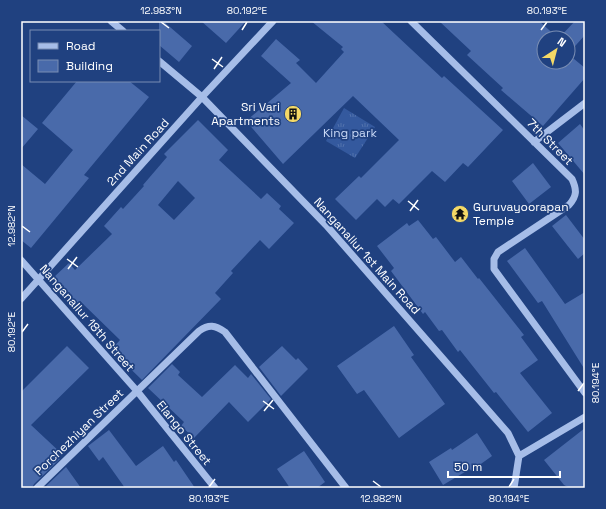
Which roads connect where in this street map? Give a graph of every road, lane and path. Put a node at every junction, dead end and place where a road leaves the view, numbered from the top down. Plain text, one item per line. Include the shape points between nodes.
1 (111, 21) edge
2 (273, 21) edge
3 (410, 21) edge
4 (122, 30) edge
5 (160, 62) edge
6 (202, 97) junction
7 (585, 104) edge
8 (534, 142) junction
9 (21, 260) edge
10 (38, 278) junction
11 (21, 299) edge
12 (137, 391) junction
13 (585, 393) edge
14 (585, 417) edge
15 (519, 456) junction
16 (37, 488) edge
17 (215, 488) edge
18 (346, 488) edge
19 (514, 488) edge

1 - 4 street
2 - 6 street, 2nd Main Road
3 - 8 street, 7th Street
5 - 6 street, Nanganallur 1st Main Road
6 - 10 street, 2nd Main Road
6 - 15 street, Nanganallur 1st Main Road via 385,290 508,433
7 - 8 street
8 - 13 street, 7th Street via 572,179 576,197 569,206 502,249 494,259 494,269
9 - 10 street, Nanganallur 18th Street
10 - 11 street, 2nd Main Road
10 - 12 street, Nanganallur 18th Street
12 - 16 street, Porchezhiyan Street
12 - 17 street, Elango Street
12 - 18 street, Porchezhiyan Street via 199,331 206,326 218,326 226,332
14 - 15 street
15 - 19 street

